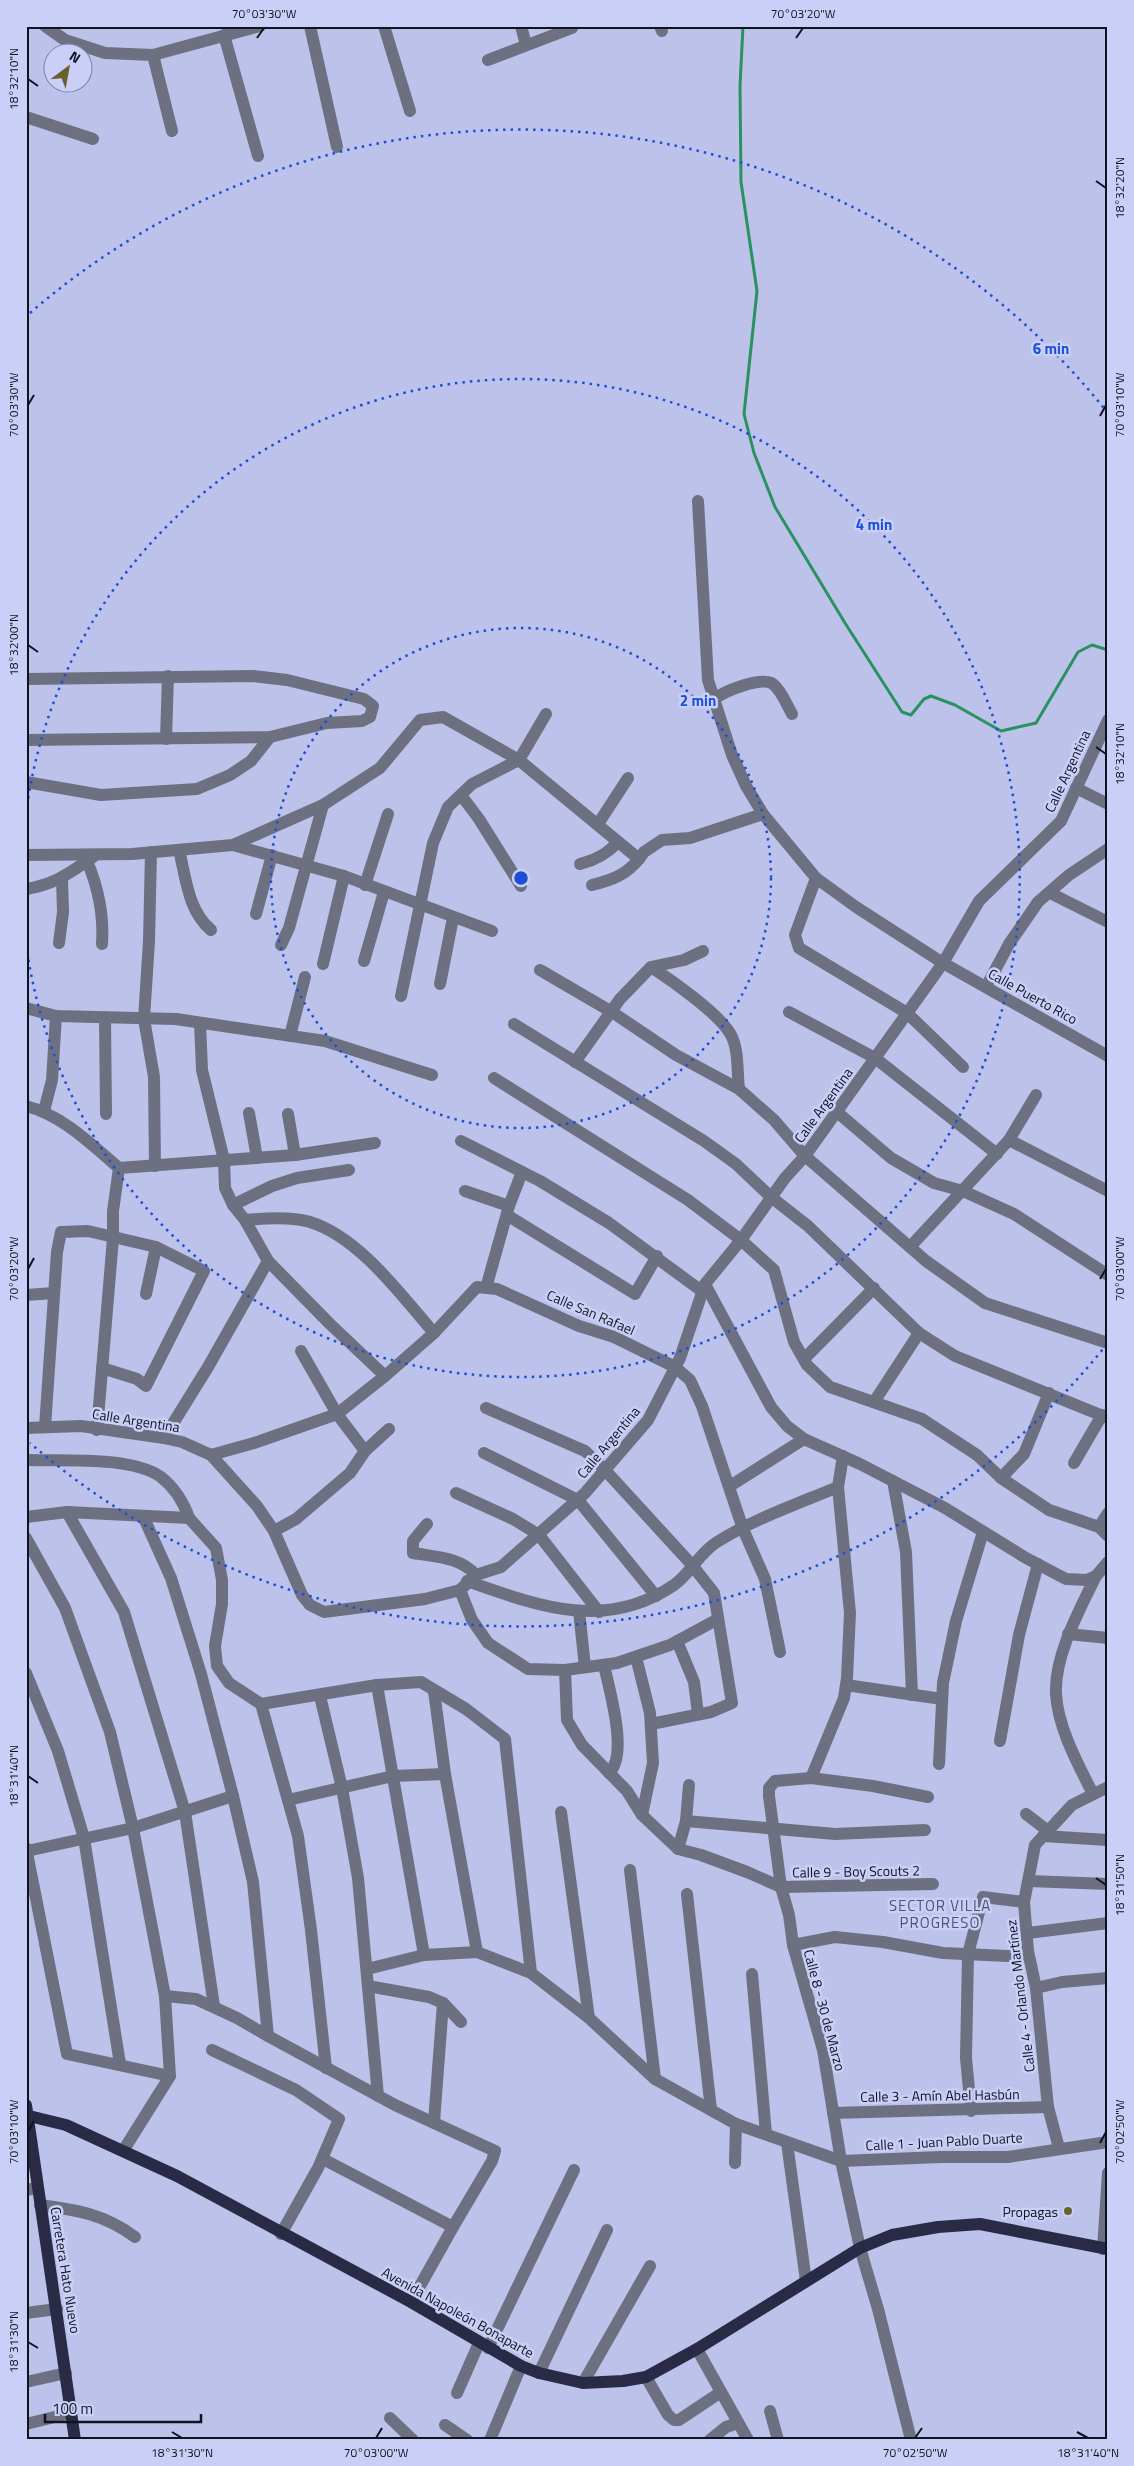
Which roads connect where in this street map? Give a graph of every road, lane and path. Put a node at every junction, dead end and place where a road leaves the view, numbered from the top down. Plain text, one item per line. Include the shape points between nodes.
1 (45, 26) edge
2 (260, 26) edge
3 (310, 26) edge
4 (384, 26) edge
5 (521, 26) edge
6 (572, 28) dead end
7 (224, 35) junction
8 (526, 45) junction
9 (153, 55) junction
10 (488, 60) dead end
11 (410, 111) dead end
12 (26, 117) edge
13 (172, 131) dead end
14 (93, 139) dead end
15 (337, 147) dead end
16 (258, 156) dead end
17 (698, 501) dead end
18 (168, 676) junction
19 (26, 679) edge
20 (714, 699) junction
21 (546, 714) dead end
22 (792, 714) dead end
23 (1108, 720) edge
24 (270, 737) junction
25 (166, 739) junction
26 (26, 740) edge
27 (519, 760) junction
28 (628, 778) dead end
29 (26, 782) edge
30 (1076, 788) junction
31 (461, 795) junction
32 (1108, 804) edge
33 (323, 805) junction
34 (388, 814) dead end
35 (763, 814) junction
36 (598, 824) junction
37 (618, 842) junction
38 (233, 845) junction
39 (1108, 849) edge
40 (179, 850) junction
41 (151, 852) junction
42 (26, 855) edge
43 (272, 855) junction
44 (92, 858) junction
45 (639, 859) junction
46 (580, 864) dead end
47 (307, 865) junction
48 (344, 876) junction
49 (816, 878) junction
50 (62, 879) junction
51 (365, 885) junction
52 (592, 885) dead end
53 (521, 886) dead end
54 (26, 889) edge
55 (384, 892) junction
56 (1050, 893) junction
57 (419, 904) junction
58 (256, 914) dead end
59 (453, 918) junction
60 (1108, 922) edge
61 (211, 930) dead end
62 (492, 931) dead end
63 (59, 943) dead end
64 (102, 944) dead end
65 (281, 944) dead end
66 (703, 951) dead end
67 (364, 961) dead end
68 (943, 963) junction
69 (323, 964) dead end
70 (651, 967) junction
71 (540, 970) dead end
72 (305, 977) dead end
73 (440, 984) dead end
74 (986, 987) junction
75 (401, 996) dead end
76 (26, 1008) edge
77 (612, 1012) junction
78 (789, 1012) dead end
79 (907, 1013) junction
80 (56, 1016) junction
81 (105, 1018) junction
82 (144, 1019) junction
83 (200, 1023) junction
84 (514, 1024) dead end
85 (290, 1036) junction
86 (1108, 1056) edge
87 (875, 1058) junction
88 (575, 1062) junction
89 (963, 1067) dead end
90 (432, 1075) dead end
91 (494, 1078) dead end
92 (739, 1089) junction
93 (1036, 1095) dead end
94 (26, 1106) edge
95 (44, 1111) junction
96 (837, 1112) junction
97 (249, 1113) dead end
98 (106, 1114) dead end
99 (288, 1114) dead end
100 (1009, 1140) junction
101 (462, 1141) dead end
102 (375, 1143) dead end
103 (997, 1154) junction
104 (295, 1155) junction
105 (805, 1156) junction
106 (257, 1158) junction
107 (224, 1160) junction
108 (155, 1166) junction
109 (119, 1168) junction
110 (348, 1170) dead end
111 (522, 1172) junction
112 (466, 1191) dead end
113 (963, 1191) junction
114 (1108, 1192) edge
115 (771, 1197) junction
116 (234, 1205) junction
117 (508, 1211) junction
118 (245, 1220) junction
119 (114, 1238) junction
120 (741, 1240) junction
121 (156, 1247) junction
122 (910, 1247) junction
123 (657, 1256) junction
124 (268, 1260) junction
125 (1108, 1275) edge
126 (486, 1288) junction
127 (704, 1288) junction
128 (874, 1288) junction
129 (54, 1293) junction
130 (146, 1294) dead end
131 (26, 1295) edge
132 (434, 1333) junction
133 (919, 1333) junction
134 (1108, 1343) edge
135 (300, 1351) dead end
136 (804, 1359) junction
137 (675, 1367) junction
138 (102, 1368) junction
139 (385, 1376) junction
140 (1049, 1393) junction
141 (874, 1402) junction
142 (486, 1408) dead end
143 (337, 1414) junction
144 (1105, 1416) edge
145 (45, 1427) junction
146 (26, 1428) edge
147 (389, 1429) dead end
148 (96, 1430) junction
149 (164, 1438) junction
150 (804, 1439) junction
151 (365, 1451) junction
152 (484, 1453) dead end
153 (212, 1455) junction
154 (843, 1456) junction
155 (26, 1460) edge
156 (1074, 1463) dead end
157 (605, 1470) junction
158 (1002, 1478) junction
159 (893, 1481) junction
160 (730, 1486) junction
161 (838, 1487) junction
162 (456, 1493) dead end
163 (578, 1500) junction
164 (67, 1512) junction
165 (1108, 1513) edge
166 (143, 1516) junction
167 (26, 1517) edge
168 (189, 1518) junction
169 (427, 1524) dead end
170 (743, 1529) junction
171 (274, 1531) junction
172 (1103, 1531) edge
173 (984, 1532) junction
174 (538, 1536) junction
175 (26, 1538) edge
176 (1108, 1562) edge
177 (692, 1564) junction
178 (1038, 1564) junction
179 (1096, 1576) junction
180 (468, 1582) junction
181 (656, 1596) junction
182 (579, 1611) junction
183 (599, 1612) junction
184 (718, 1619) junction
185 (1068, 1634) junction
186 (1108, 1638) edge
187 (677, 1641) junction
188 (780, 1652) dead end
189 (636, 1656) junction
190 (604, 1665) junction
191 (585, 1667) junction
192 (565, 1670) junction
193 (26, 1673) edge
194 (377, 1685) junction
195 (846, 1685) junction
196 (434, 1691) junction
197 (912, 1695) junction
198 (320, 1696) junction
199 (942, 1699) junction
200 (261, 1704) junction
201 (698, 1714) junction
202 (651, 1724) junction
203 (1000, 1741) dead end
204 (939, 1764) dead end
205 (609, 1773) junction
206 (445, 1774) junction
207 (393, 1776) junction
208 (811, 1778) junction
209 (690, 1785) dead end
210 (1108, 1787) edge
211 (342, 1788) junction
212 (1093, 1794) junction
213 (233, 1796) junction
214 (928, 1797) dead end
215 (288, 1800) junction
216 (185, 1812) junction
217 (561, 1812) dead end
218 (1026, 1814) dead end
219 (642, 1815) junction
220 (686, 1821) junction
221 (133, 1828) junction
222 (772, 1829) junction
223 (925, 1830) dead end
224 (1046, 1834) junction
225 (84, 1838) junction
226 (1108, 1840) edge
227 (678, 1849) junction
228 (27, 1850) edge
229 (630, 1870) dead end
230 (1028, 1881) junction
231 (933, 1884) dead end
232 (1108, 1884) edge
233 (781, 1887) junction
234 (687, 1894) dead end
235 (1024, 1902) junction
236 (1108, 1924) edge
237 (1028, 1933) junction
238 (792, 1945) junction
239 (477, 1952) junction
240 (968, 1954) junction
241 (424, 1955) junction
242 (1028, 1957) junction
243 (367, 1969) junction
244 (530, 1974) junction
245 (752, 1974) dead end
246 (1108, 1978) edge
247 (368, 1986) junction
248 (1036, 1988) junction
249 (165, 1996) junction
250 (443, 2003) junction
251 (214, 2006) junction
252 (590, 2018) junction
253 (461, 2022) dead end
254 (268, 2036) junction
255 (212, 2050) dead end
256 (120, 2064) junction
257 (326, 2068) junction
258 (170, 2076) junction
259 (655, 2079) junction
260 (378, 2096) junction
261 (1048, 2107) junction
262 (712, 2110) junction
263 (27, 2111) edge
264 (971, 2111) junction
265 (833, 2113) junction
266 (434, 2122) junction
267 (736, 2124) junction
268 (766, 2134) junction
269 (1108, 2142) edge
270 (787, 2144) junction
271 (1059, 2148) junction
272 (123, 2151) junction
273 (323, 2159) junction
274 (841, 2162) junction
275 (734, 2163) dead end
276 (574, 2170) dead end
277 (1108, 2173) edge
278 (32, 2189) edge
279 (40, 2205) junction
280 (453, 2227) junction
281 (606, 2230) dead end
282 (281, 2234) junction
283 (135, 2238) dead end
284 (860, 2248) junction
285 (1106, 2249) edge
286 (650, 2266) dead end
287 (806, 2281) junction
288 (411, 2302) junction
289 (57, 2309) junction
290 (26, 2313) edge
291 (484, 2345) junction
292 (697, 2348) junction
293 (521, 2366) junction
294 (66, 2373) junction
295 (539, 2373) junction
296 (646, 2377) junction
297 (26, 2382) edge
298 (584, 2383) junction
299 (721, 2392) junction
300 (457, 2393) dead end
301 (770, 2411) dead end
302 (70, 2413) junction
303 (390, 2418) dead end
304 (738, 2423) junction
305 (26, 2424) edge
306 (445, 2425) dead end
307 (75, 2440) edge
308 (413, 2440) edge
309 (467, 2440) edge
310 (490, 2440) edge
311 (710, 2440) edge
312 (748, 2440) edge
313 (778, 2440) edge
314 (911, 2440) edge

1 - 9 street via 65,40 105,54
2 - 7 street
3 - 15 street
4 - 11 street
5 - 8 street
6 - 8 street
7 - 9 street
7 - 16 street
8 - 10 street
9 - 13 street
12 - 14 street
17 - 20 street, Calle Puerto Rico via 708,680
18 - 19 street
18 - 24 street via 253,676 287,680 364,699 373,706 370,717 362,721 327,723
18 - 25 street
20 - 22 street via 723,692 766,681 775,686
20 - 35 street, Calle Puerto Rico via 732,755
21 - 27 street
23 - 30 street, Calle Argentina
24 - 25 street
24 - 29 street via 251,761 230,776 197,789 101,795
25 - 26 street
27 - 31 street via 472,784
27 - 33 street via 444,717 420,720 380,768
27 - 36 street
28 - 36 street
30 - 32 street
30 - 68 street, Calle Argentina via 1062,821 979,901
31 - 53 street
31 - 57 street via 448,807 433,843
33 - 38 street
33 - 47 street
34 - 51 street
35 - 45 street via 690,838 662,840
35 - 49 street, Calle Puerto Rico
36 - 37 street
37 - 45 street
37 - 46 street via 609,852
38 - 40 street
38 - 43 street
39 - 56 street via 1068,875
40 - 41 street
40 - 61 street via 194,909
41 - 44 street
41 - 82 street
42 - 44 street
43 - 47 street
43 - 58 street
44 - 50 street
44 - 64 street via 103,926
45 - 52 street via 630,871 613,880
47 - 48 street
47 - 65 street via 289,928
48 - 51 street
48 - 69 street
49 - 68 street, Calle Puerto Rico
49 - 79 street via 795,936 799,948
50 - 54 street
50 - 63 street via 63,912
51 - 55 street
55 - 57 street
55 - 67 street
56 - 60 street
56 - 74 street via 1038,902 1023,923
57 - 59 street
57 - 75 street
59 - 62 street
59 - 73 street
66 - 70 street via 684,960
68 - 74 street, Calle Puerto Rico
68 - 79 street, Calle Argentina
70 - 77 street
70 - 92 street via 718,1020 731,1035
71 - 77 street
72 - 85 street
74 - 86 street, Calle Puerto Rico
76 - 80 street
77 - 88 street
77 - 92 street via 676,1055
78 - 87 street
79 - 87 street, Calle Argentina
79 - 89 street
80 - 81 street
80 - 95 street via 52,1080
81 - 82 street
81 - 98 street
82 - 83 street
82 - 108 street via 154,1077
83 - 85 street
83 - 107 street via 202,1070
84 - 88 street
85 - 90 street via 325,1042
87 - 96 street, Calle Argentina
87 - 103 street
88 - 115 street via 704,1141 736,1164
91 - 120 street via 688,1200
92 - 105 street via 774,1120
93 - 100 street
94 - 95 street
95 - 109 street via 84,1138
96 - 105 street, Calle Argentina
96 - 113 street via 891,1158 934,1183
97 - 106 street
99 - 104 street
100 - 103 street
100 - 114 street
101 - 111 street
102 - 104 street
103 - 113 street
104 - 106 street
105 - 115 street, Calle Argentina
105 - 122 street
106 - 107 street
107 - 108 street
107 - 116 street via 225,1188
108 - 109 street
109 - 119 street via 113,1211
110 - 116 street via 297,1178
111 - 117 street
111 - 123 street via 609,1223
112 - 117 street
113 - 122 street
113 - 125 street via 1014,1214
115 - 120 street, Calle Argentina
115 - 128 street via 808,1226
116 - 118 street
117 - 123 street via 635,1294
117 - 126 street
118 - 124 street
118 - 132 street via 264,1218 309,1222 336,1234 383,1274
119 - 121 street
119 - 129 street via 88,1231 62,1232
119 - 138 street
120 - 127 street, Calle Argentina
120 - 136 street via 774,1270 794,1342
121 - 130 street
121 - 138 street via 204,1271 146,1386 137,1379
122 - 134 street via 985,1303
123 - 127 street
124 - 139 street
124 - 149 street
126 - 132 street via 477,1287
126 - 137 street, Calle San Rafael via 497,1289 579,1326 614,1337
127 - 137 street, Calle Argentina
127 - 150 street via 772,1407 787,1426
128 - 133 street
128 - 136 street
129 - 131 street
129 - 145 street
132 - 139 street
133 - 140 street via 955,1356
133 - 141 street
135 - 143 street
136 - 141 street via 830,1387
137 - 157 street, Calle Argentina via 648,1420
137 - 160 street, Calle San Rafael via 690,1380
138 - 148 street
139 - 143 street
140 - 144 street
140 - 158 street via 1024,1454
141 - 158 street via 922,1419 977,1455
142 - 157 street via 585,1451
143 - 151 street
143 - 153 street
144 - 156 street
145 - 146 street, Calle Argentina
145 - 148 street, Calle Argentina via 80,1426
147 - 151 street
148 - 149 street, Calle Argentina
149 - 153 street, Calle Argentina
150 - 154 street
150 - 160 street
151 - 171 street via 350,1473 296,1519
152 - 163 street
153 - 171 street, Calle Argentina via 257,1506
154 - 159 street
154 - 161 street
155 - 168 street via 119,1463 144,1468 162,1478 184,1502
157 - 163 street, Calle Argentina
157 - 177 street
158 - 172 street via 1049,1510
159 - 173 street
159 - 197 street via 906,1552
160 - 170 street, Calle San Rafael
161 - 170 street
161 - 195 street via 850,1612
162 - 174 street via 513,1519
163 - 174 street, Calle Argentina
163 - 181 street
164 - 166 street
164 - 167 street
164 - 216 street via 124,1612
165 - 172 street
166 - 168 street
166 - 213 street via 171,1578 201,1674
168 - 200 street via 216,1548 222,1580 222,1604 215,1646 217,1666 228,1682
169 - 180 street via 413,1541 413,1553 457,1560 468,1565
170 - 177 street via 716,1543
170 - 188 street, Calle San Rafael via 765,1579
171 - 180 street, Calle Argentina via 302,1595 310,1605 324,1612 425,1599
173 - 178 street
173 - 199 street via 956,1622 942,1683
174 - 180 street, Calle Argentina via 501,1567
174 - 183 street
175 - 221 street via 66,1608 110,1732
176 - 179 street
177 - 181 street via 676,1584
177 - 184 street via 714,1593
178 - 179 street via 1066,1579 1087,1580
178 - 203 street via 1019,1635
179 - 185 street
180 - 182 street via 535,1605
180 - 192 street via 472,1620 494,1647 528,1670
181 - 183 street via 643,1603
182 - 183 street
182 - 191 street
184 - 187 street
184 - 201 street via 732,1703
185 - 186 street
185 - 212 street via 1056,1693 1061,1721
187 - 189 street
187 - 201 street via 694,1682
189 - 190 street
189 - 202 street
190 - 191 street
190 - 205 street via 616,1725 616,1761
191 - 192 street
192 - 205 street via 567,1720 582,1745
193 - 225 street via 58,1751
194 - 196 street via 421,1682
194 - 198 street
194 - 207 street
195 - 197 street
195 - 208 street via 844,1698
196 - 206 street
196 - 244 street via 466,1709 505,1739
197 - 199 street
198 - 200 street
198 - 211 street
199 - 204 street
200 - 215 street
201 - 202 street
202 - 219 street via 653,1763
205 - 219 street via 627,1791
206 - 207 street
206 - 239 street
207 - 211 street
207 - 241 street
208 - 214 street
208 - 222 street, Calle 8 - 30 de Marzo via 775,1781 769,1788
209 - 220 street
210 - 212 street, Calle 4 - Orlando Martínez
211 - 215 street
211 - 243 street via 358,1878
212 - 224 street, Calle 4 - Orlando Martínez via 1072,1806
213 - 216 street
213 - 254 street via 253,1882
215 - 257 street via 298,1836
216 - 221 street
216 - 251 street
217 - 252 street
218 - 224 street
219 - 227 street
220 - 222 street
220 - 227 street
221 - 225 street
221 - 249 street
222 - 223 street via 835,1834
222 - 233 street, Calle 8 - 30 de Marzo
224 - 226 street
224 - 230 street, Calle 4 - Orlando Martínez via 1035,1845
225 - 228 street
225 - 256 street
227 - 233 street
228 - 256 street via 67,2054
229 - 259 street
230 - 232 street
230 - 235 street, Calle 4 - Orlando Martínez
231 - 233 street, Calle 9 - Boy Scouts 2
233 - 238 street, Calle 8 - 30 de Marzo via 789,1915
234 - 262 street
235 - 237 street, Calle 4 - Orlando Martínez
235 - 240 street via 983,1897
236 - 237 street
237 - 242 street, Calle 4 - Orlando Martínez
238 - 240 street via 835,1937
238 - 265 street, Calle 8 - 30 de Marzo via 823,2050
239 - 241 street
239 - 244 street
240 - 242 street
240 - 264 street via 966,2058
241 - 243 street
242 - 248 street, Calle 4 - Orlando Martínez
243 - 247 street
244 - 252 street
245 - 268 street
246 - 248 street
247 - 250 street via 429,1997
247 - 260 street
248 - 261 street, Calle 4 - Orlando Martínez
249 - 251 street via 196,1999
249 - 258 street
250 - 253 street
250 - 266 street
251 - 254 street
252 - 259 street
254 - 257 street
255 - 273 street via 296,2090 339,2119
256 - 258 street
257 - 260 street
258 - 272 street
259 - 262 street
260 - 266 street
261 - 264 street, Calle 3 - Amín Abel Hasbún
261 - 271 street, Calle 4 - Orlando Martínez
262 - 267 street
263 - 272 main road, Avenida Napoleón Bonaparte
263 - 278 main road, Carretera Hato Nuevo
264 - 265 street, Calle 3 - Amín Abel Hasbún
265 - 274 street, Calle 8 - 30 de Marzo
266 - 280 street via 495,2152
267 - 268 street
267 - 275 street
268 - 270 street
269 - 271 street, Calle 1 - Juan Pablo Duarte
270 - 274 street
270 - 287 street
271 - 274 street, Calle 1 - Juan Pablo Duarte via 1008,2156
272 - 282 main road, Avenida Napoleón Bonaparte via 177,2176
273 - 280 street
273 - 282 street
274 - 284 street, Calle 8 - 30 de Marzo
276 - 291 street
277 - 285 street
278 - 279 main road, Carretera Hato Nuevo
279 - 283 street via 102,2218
279 - 289 main road, Carretera Hato Nuevo
280 - 288 street
281 - 295 street
282 - 288 main road, Avenida Napoleón Bonaparte
284 - 285 main road, Avenida Napoleón Bonaparte via 892,2234 980,2224
284 - 287 main road, Avenida Napoleón Bonaparte
284 - 314 street, Calle 8 - 30 de Marzo
286 - 298 street
287 - 292 main road, Avenida Napoleón Bonaparte
288 - 291 main road, Avenida Napoleón Bonaparte
289 - 290 street
289 - 294 main road, Carretera Hato Nuevo
291 - 293 main road, Avenida Napoleón Bonaparte
291 - 300 street
292 - 296 main road, Avenida Napoleón Bonaparte
292 - 299 street
293 - 295 main road, Avenida Napoleón Bonaparte
293 - 310 street
294 - 297 street
294 - 302 main road, Carretera Hato Nuevo
295 - 298 main road, Avenida Napoleón Bonaparte
296 - 298 main road, Avenida Napoleón Bonaparte
296 - 299 street via 674,2420 679,2420
299 - 304 street
301 - 313 street
302 - 305 street
302 - 307 main road, Carretera Hato Nuevo
303 - 308 street
304 - 311 street via 726,2427
304 - 312 street
306 - 309 street

